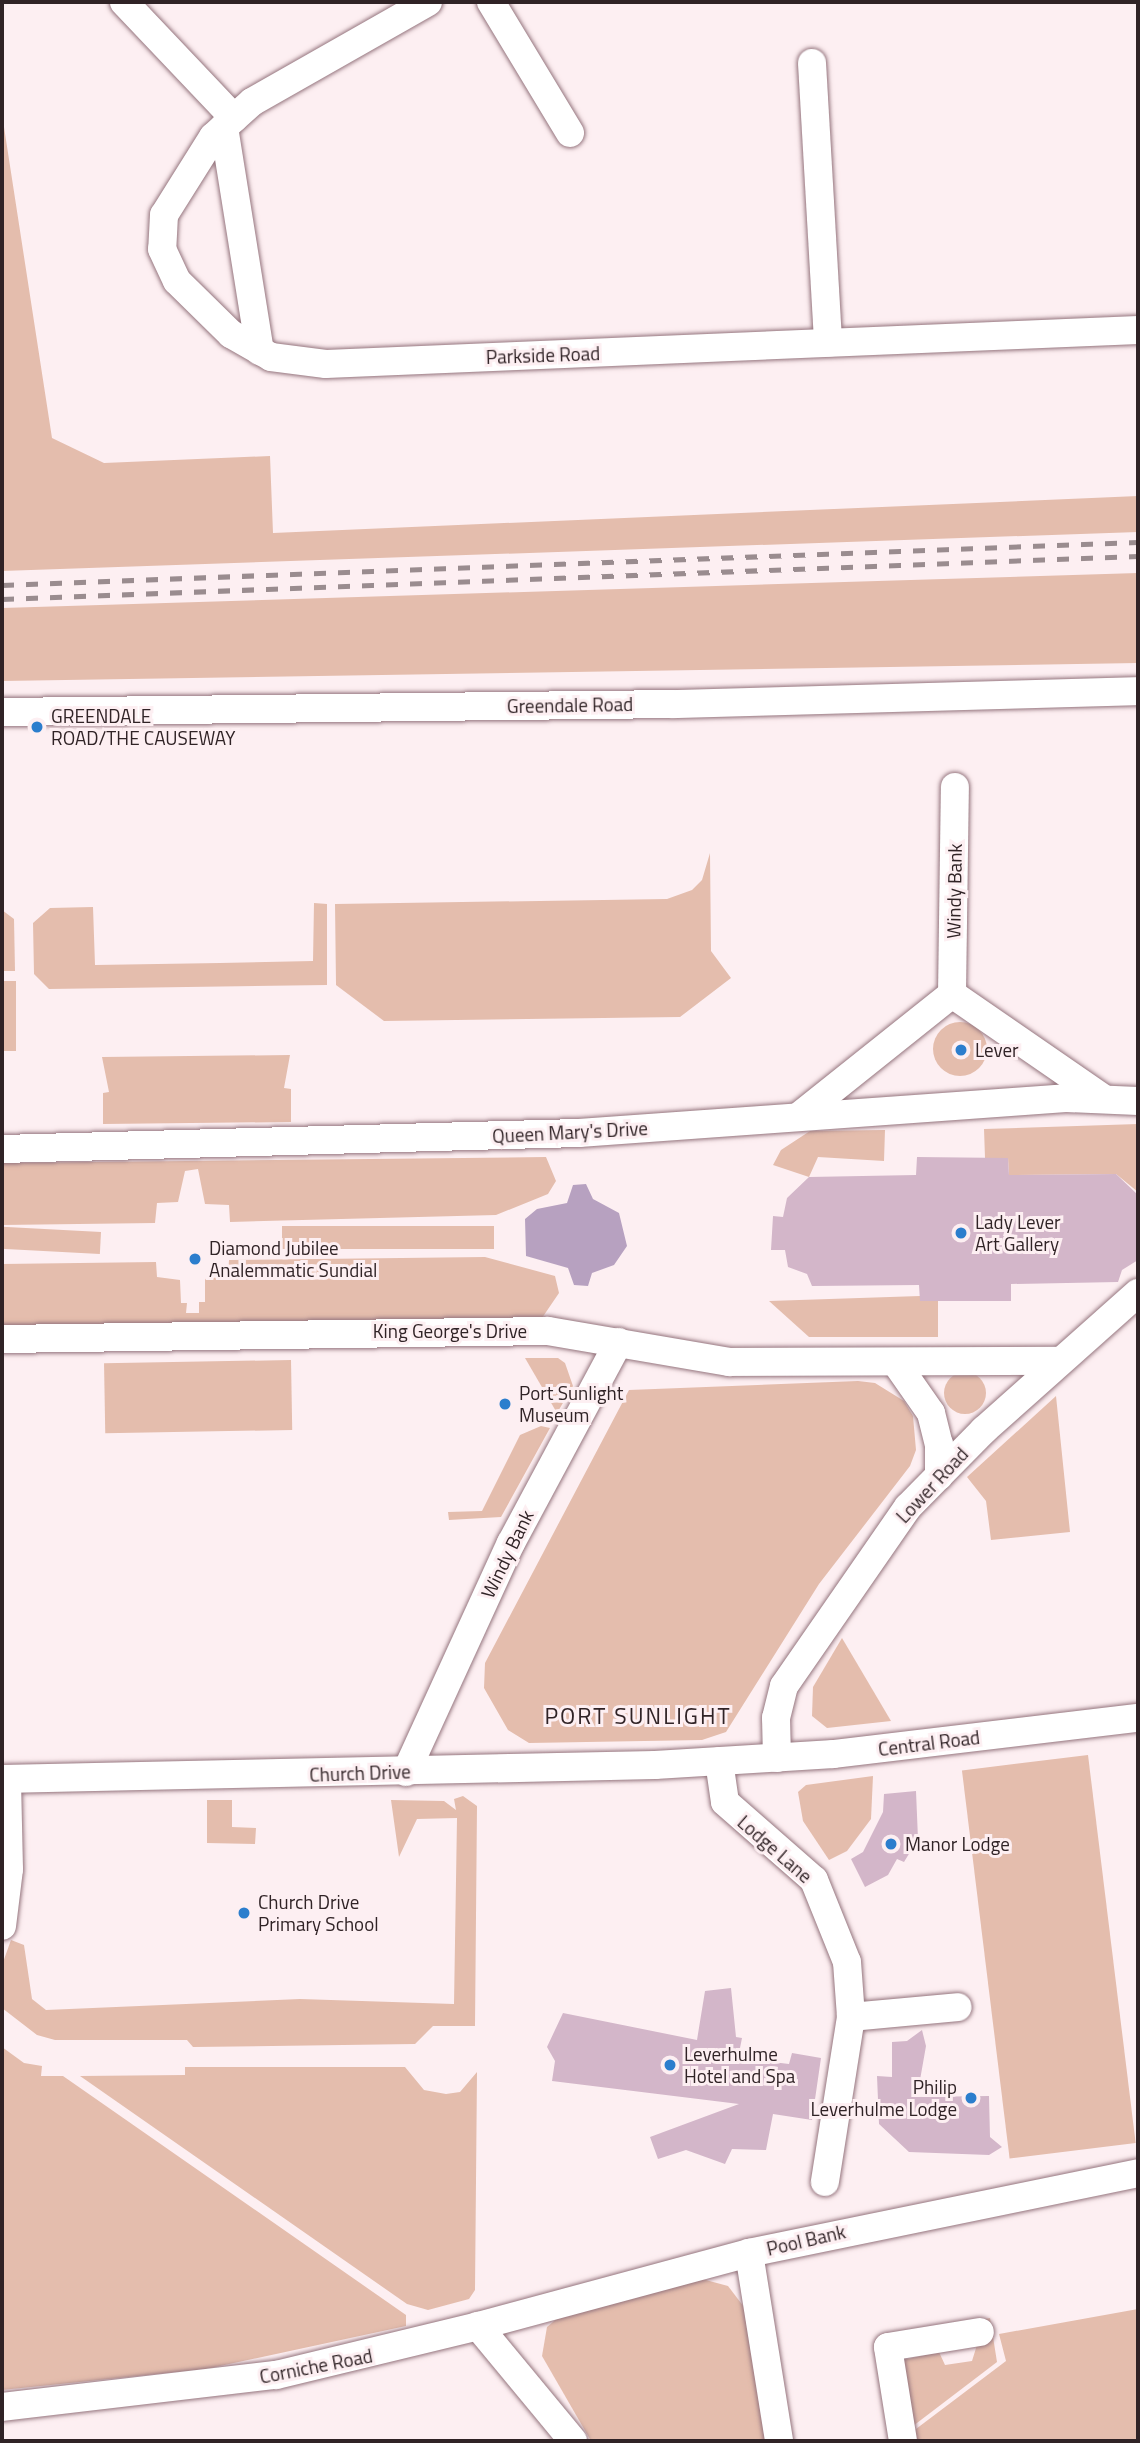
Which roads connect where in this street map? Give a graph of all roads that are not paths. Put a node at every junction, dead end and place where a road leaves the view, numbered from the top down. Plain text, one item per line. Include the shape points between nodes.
1 (124, 2) edge
2 (428, 2) edge
3 (491, 2) edge
4 (812, 63) dead end
5 (229, 123) junction
6 (570, 133) dead end
7 (1138, 330) edge
8 (828, 343) junction
9 (260, 351) junction
10 (1138, 691) edge
11 (2, 712) edge
12 (955, 787) dead end
13 (952, 995) junction
14 (1104, 1099) junction
15 (1138, 1101) edge
16 (798, 1117) junction
17 (2, 1149) edge
18 (1138, 1293) edge
19 (2, 1339) edge
20 (619, 1342) junction
21 (1060, 1361) junction
22 (896, 1363) junction
23 (939, 1476) junction
24 (1138, 1718) edge
25 (777, 1758) junction
26 (719, 1762) junction
27 (406, 1772) junction
28 (4, 1779) edge
29 (2, 1926) edge
30 (958, 2007) dead end
31 (851, 2017) junction
32 (1138, 2173) edge
33 (825, 2182) dead end
34 (749, 2253) junction
35 (478, 2326) junction
36 (965, 2341) dead end
37 (2, 2407) edge
38 (573, 2441) edge
39 (779, 2441) edge
40 (903, 2441) edge

1 - 5 street
2 - 5 street, Parkside Road via 252,102
3 - 6 street
4 - 8 street
5 - 9 street
5 - 9 street, Parkside Road via 164,215 162,249 177,281 231,334
7 - 8 street, Parkside Road
8 - 9 street, Parkside Road via 326,364 294,363
10 - 11 street, Greendale Road via 674,704
12 - 13 street, Windy Bank
13 - 14 street
13 - 16 street
14 - 15 street, Queen Mary's Drive
14 - 16 street, Queen Mary's Drive
16 - 17 street, Queen Mary's Drive via 579,1133
18 - 21 street, Lower Road
19 - 20 street, King George's Drive via 548,1331
20 - 22 street, King George's Drive via 729,1362
20 - 27 street, Windy Bank via 511,1543
21 - 22 street, King George's Drive
21 - 23 street, Lower Road
22 - 23 street via 931,1413 939,1444
23 - 25 street, Lower Road via 908,1507 800,1657 784,1686 776,1718
24 - 25 street, Central Road
25 - 26 street, Central Road
26 - 27 street, Church Drive
26 - 31 street, Lodge Lane via 725,1802 814,1880 847,1962
27 - 28 street, Church Drive
28 - 29 street via 9,1869
30 - 31 street
31 - 33 street, Lodge Lane
32 - 34 street, Pool Bank
34 - 35 street, Pool Bank
34 - 39 street
35 - 37 street, Corniche Road via 275,2375
35 - 38 street
36 - 40 street via 887,2347

